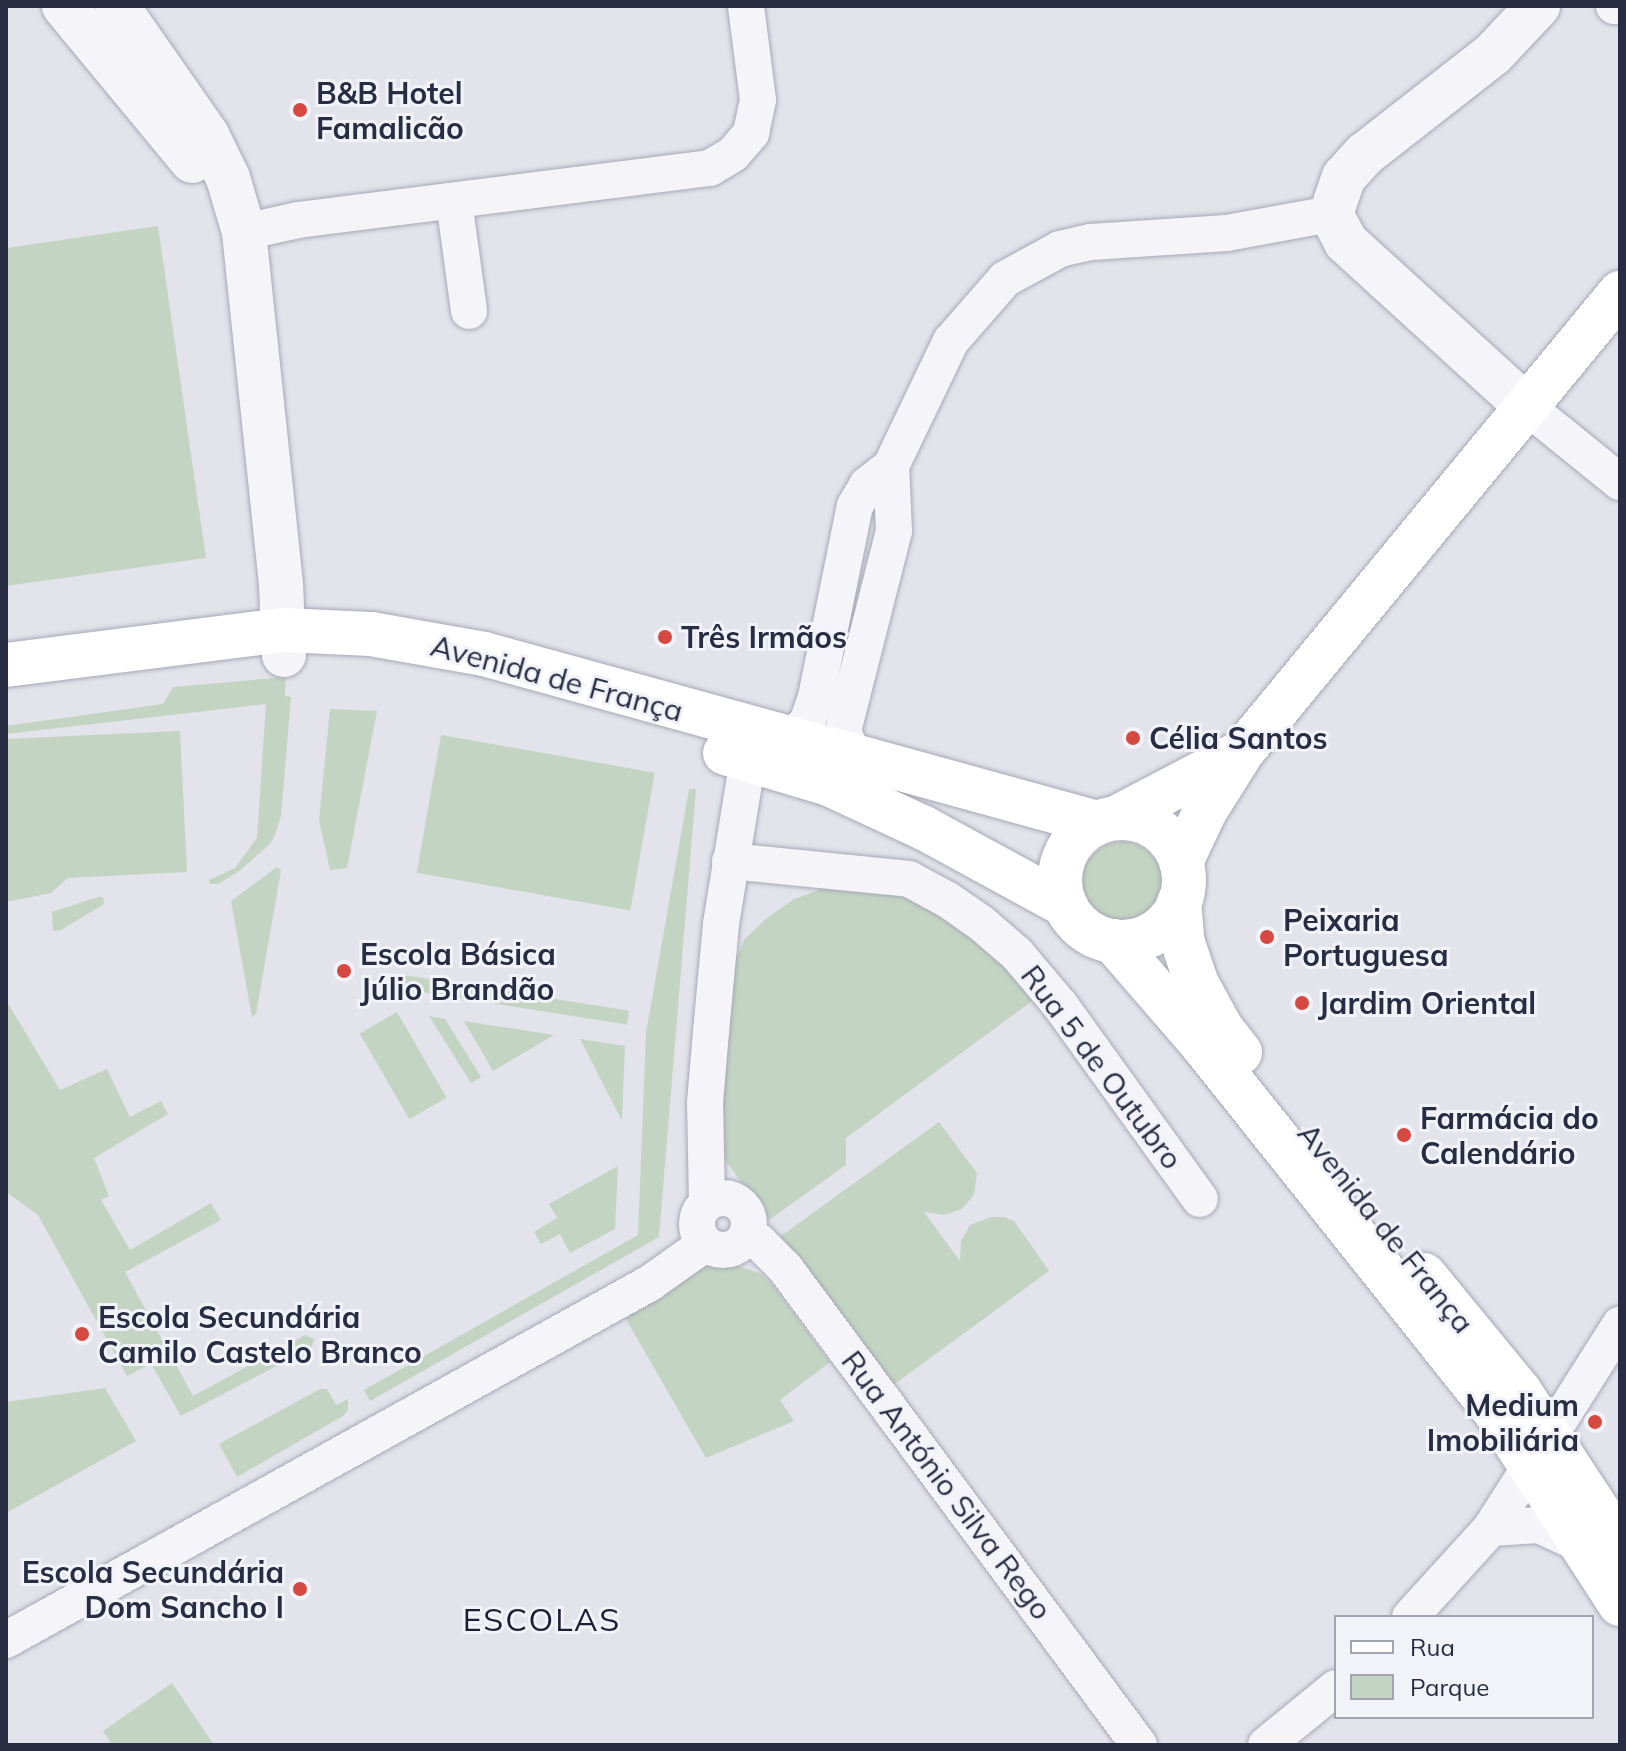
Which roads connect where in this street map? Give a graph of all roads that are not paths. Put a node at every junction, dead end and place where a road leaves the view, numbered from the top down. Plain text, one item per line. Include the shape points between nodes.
1 (64, 6) edge
2 (746, 6) edge
3 (1538, 6) edge
4 (118, 31) edge
5 (454, 201) junction
6 (1331, 214) junction
7 (244, 232) junction
8 (1620, 293) edge
9 (469, 311) dead end
10 (1526, 406) junction
11 (891, 466) junction
12 (1620, 482) edge
13 (284, 642) junction
14 (6, 665) edge
15 (6, 688) edge
16 (820, 748) junction
17 (1242, 752) junction
18 (748, 759) junction
19 (1106, 821) junction
20 (730, 861) junction
21 (1180, 882) junction
22 (1065, 905) junction
23 (1113, 941) junction
24 (1200, 1199) dead end
25 (707, 1203) junction
26 (745, 1238) junction
27 (705, 1244) junction
28 (1620, 1325) edge
29 (1536, 1452) junction
30 (1491, 1528) junction
31 (1602, 1545) edge
32 (1620, 1604) edge
33 (1412, 1615) edge
34 (6, 1640) edge
35 (1334, 1690) edge
36 (1139, 1745) edge
37 (1266, 1745) edge

1 - 4 street
2 - 5 street via 758,100 751,133 733,154 710,168
3 - 6 street via 1493,54 1365,154 1344,177
4 - 7 street
5 - 7 street
5 - 9 street
6 - 10 street via 1346,242
6 - 11 street via 1227,233 1091,242 1034,260 1005,279 951,341
7 - 13 street
8 - 10 main road
10 - 12 street
10 - 17 main road
11 - 16 street via 894,531 843,731
11 - 16 street via 867,485 855,506 807,723
13 - 14 main road, Avenida de França
13 - 15 main road, Avenida de França via 193,662
13 - 16 main road, Avenida de França via 371,634 484,654
13 - 18 main road, Avenida de França via 432,670
16 - 18 main road via 782,745 756,751
16 - 19 main road, Avenida de França
17 - 19 main road
17 - 21 main road via 1205,811
18 - 20 street
18 - 22 main road, Avenida de França via 829,784 924,828
19 - 21 main road, Avenida de França via 1137,820 1156,828 1172,843
19 - 22 main road via 1083,832 1063,857 1060,889
20 - 24 street, Rua 5 de Outubro via 909,879 970,915 1017,954 1060,1005
20 - 25 street via 705,1103
21 - 23 main road via 1160,928 1145,937
21 - 29 main road, Avenida de França via 1182,940 1221,1028 1520,1392
22 - 23 main road, Avenida de França via 1093,935
23 - 29 main road, Avenida de França
25 - 26 street via 722,1197 738,1202 750,1223
25 - 27 street via 696,1228
26 - 27 street via 727,1251
26 - 36 street, Rua António Silva Rego via 759,1242 785,1268
27 - 34 street via 650,1283
28 - 29 street
29 - 30 street
29 - 31 main road, Avenida de França
30 - 31 street via 1539,1525
30 - 33 street
31 - 32 main road, Avenida de França
35 - 37 street

